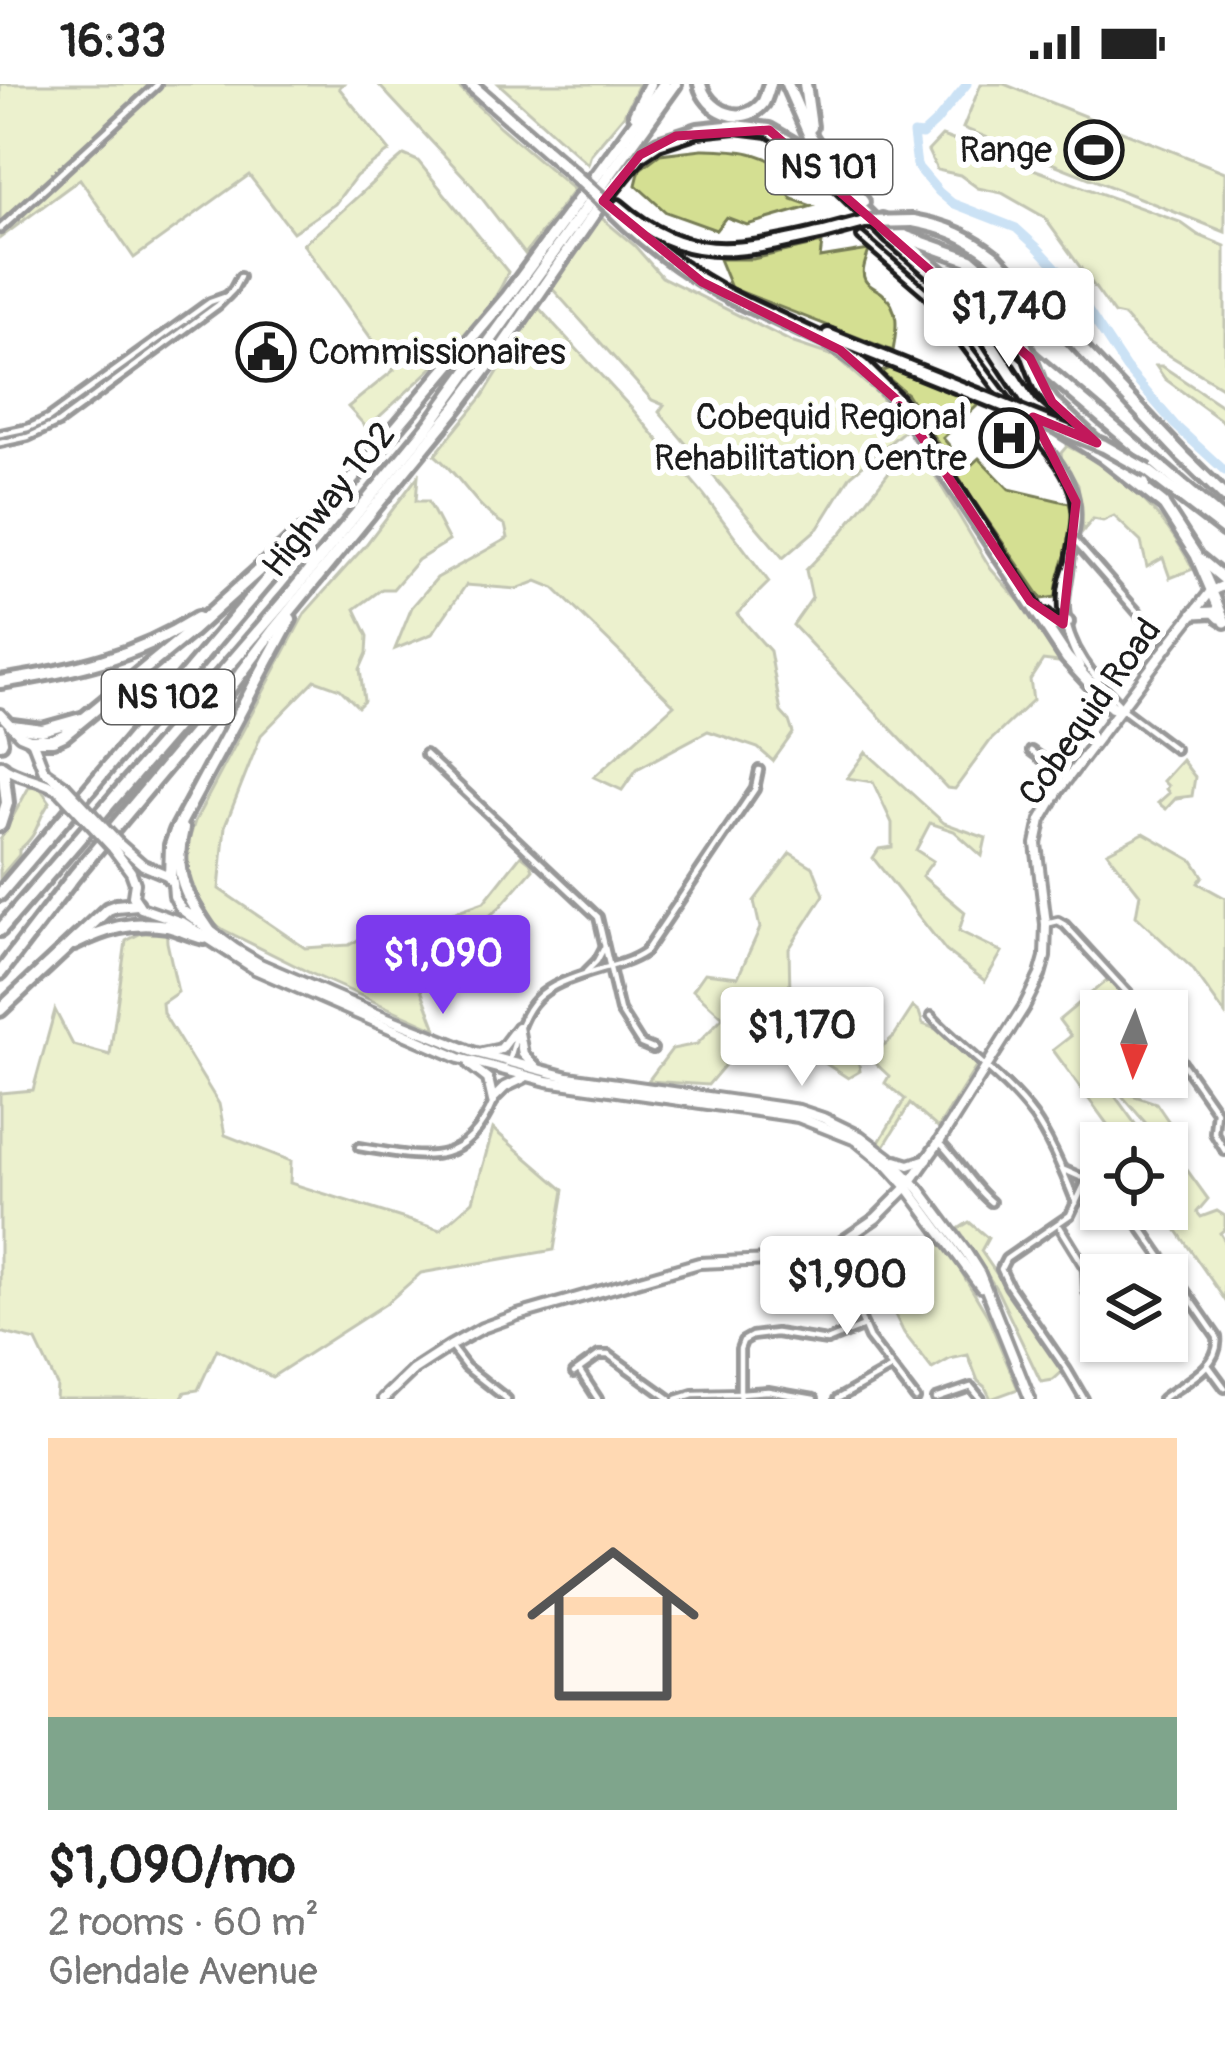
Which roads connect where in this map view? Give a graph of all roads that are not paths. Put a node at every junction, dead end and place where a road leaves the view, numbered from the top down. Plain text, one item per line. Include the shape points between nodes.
1 (474, 84) edge
2 (650, 84) edge
3 (664, 84) edge
4 (675, 84) edge
5 (700, 84) edge
6 (770, 84) edge
7 (789, 84) edge
8 (805, 84) edge
9 (157, 85) edge
10 (812, 131) junction
11 (596, 178) junction
12 (613, 206) junction
13 (872, 212) junction
14 (913, 221) junction
15 (0, 229) edge
16 (861, 237) dead end
17 (891, 238) junction
18 (555, 252) junction
19 (240, 277) dead end
20 (941, 282) junction
21 (1003, 287) junction
22 (748, 305) junction
23 (0, 438) edge
24 (430, 440) junction
25 (1225, 497) edge
26 (336, 500) junction
27 (1163, 503) junction
28 (1225, 522) edge
29 (1075, 541) junction
30 (1196, 555) junction
31 (1225, 582) edge
32 (308, 591) junction
33 (1211, 591) junction
34 (288, 597) junction
35 (1030, 601) junction
36 (212, 613) junction
37 (1194, 613) junction
38 (1225, 622) edge
39 (1065, 623) junction
40 (1160, 638) dead end
41 (0, 682) edge
42 (1120, 708) junction
43 (0, 714) edge
44 (84, 718) junction
45 (16, 732) edge
46 (1, 743) edge
47 (1175, 748) dead end
48 (180, 749) junction
49 (1031, 751) dead end
50 (37, 754) junction
51 (425, 754) dead end
52 (2, 766) edge
53 (759, 770) dead end
54 (18, 772) junction
55 (1068, 778) junction
56 (61, 788) junction
57 (184, 820) junction
58 (0, 825) edge
59 (116, 846) junction
60 (152, 871) junction
61 (170, 878) junction
62 (135, 883) junction
63 (0, 895) edge
64 (174, 896) junction
65 (137, 904) junction
66 (154, 912) junction
67 (37, 924) junction
68 (1046, 924) junction
69 (0, 930) edge
70 (207, 935) junction
71 (604, 942) junction
72 (66, 947) junction
73 (0, 962) edge
74 (609, 967) junction
75 (0, 973) edge
76 (580, 975) junction
77 (1125, 990) edge
78 (0, 1010) edge
79 (931, 1016) dead end
80 (518, 1027) junction
81 (652, 1049) dead end
82 (473, 1052) junction
83 (459, 1058) junction
84 (987, 1066) junction
85 (507, 1068) junction
86 (1188, 1071) edge
87 (548, 1072) junction
88 (528, 1077) junction
89 (494, 1099) junction
90 (1225, 1104) edge
91 (1216, 1110) junction
92 (939, 1142) junction
93 (359, 1148) dead end
94 (1225, 1151) edge
95 (927, 1159) junction
96 (889, 1162) junction
97 (1062, 1169) junction
98 (1080, 1177) edge
99 (909, 1184) junction
100 (1080, 1194) edge
101 (991, 1202) dead end
102 (1076, 1204) junction
103 (888, 1207) junction
104 (1058, 1224) junction
105 (831, 1249) junction
106 (1080, 1259) edge
107 (1188, 1299) edge
108 (864, 1326) junction
109 (450, 1346) junction
110 (1208, 1365) junction
111 (892, 1368) junction
112 (1225, 1388) edge
113 (741, 1396) edge
114 (849, 1397) edge
115 (383, 1399) edge
116 (507, 1399) edge
117 (598, 1399) edge
118 (674, 1399) edge
119 (814, 1399) edge
120 (837, 1399) edge
121 (916, 1399) edge
122 (936, 1399) edge
123 (981, 1399) edge
124 (1030, 1399) edge
125 (1084, 1399) edge
126 (1162, 1399) edge

1 - 12 highway, bridge
2 - 11 highway
3 - 11 highway, Highway 102 / NS 102
4 - 18 highway, Highway 102 / NS 102
5 - 6 highway via 718,112 734,115 762,104
7 - 10 highway, NS 101
7 - 17 highway, NS 101 via 825,162
8 - 10 highway
9 - 15 street
10 - 13 highway, NS 101
11 - 26 highway, Highway 102 / NS 102
12 - 14 highway, bridge via 689,246 746,250 865,222
12 - 22 highway via 675,265
13 - 21 highway via 906,238 971,260
13 - 28 highway, NS 101
14 - 21 highway via 969,244
14 - 25 highway via 967,236 997,259
16 - 29 street via 926,293 1061,467 1076,502
17 - 20 highway, NS 101
17 - 24 highway via 800,148 770,130 736,126 676,136 632,164
18 - 24 highway
18 - 34 highway, Highway 102 / NS 102 via 430,424
19 - 23 street via 227,296 48,419
20 - 27 highway via 1031,405
20 - 28 highway, NS 101
21 - 27 highway, bridge via 1040,386
22 - 28 highway, bridge via 1104,446
22 - 35 highway via 832,344 898,400
24 - 32 highway
26 - 36 highway
26 - 63 highway, Highway 102 / NS 102
27 - 30 main road
29 - 39 street via 1062,587
29 - 40 street
30 - 31 main road
30 - 33 main road
31 - 33 main road
32 - 48 highway
32 - 57 highway
33 - 37 main road, Cobequid Road
33 - 38 main road
34 - 48 highway
34 - 69 highway, Highway 102 / NS 102
35 - 39 highway via 1054,625
35 - 42 highway via 1067,658
36 - 41 highway via 117,658
36 - 44 highway
37 - 38 main road via 1214,612
37 - 42 main road, Cobequid Road
39 - 42 street via 1087,676
42 - 47 street
42 - 55 main road, Cobequid Road
43 - 45 main road
44 - 45 highway
44 - 45 highway via 59,738
45 - 46 main road
45 - 46 main road
45 - 50 main road
48 - 67 highway
49 - 55 street
50 - 54 main road
50 - 56 main road
51 - 71 street via 592,911
52 - 54 main road
52 - 58 highway via 7,803
53 - 74 street via 755,789 645,952
54 - 56 main road
55 - 68 main road, Cobequid Road via 1036,844
56 - 59 main road, bridge
57 - 61 highway via 171,845
57 - 70 highway via 178,872
59 - 60 main road
59 - 62 main road
60 - 61 main road
60 - 62 main road
61 - 64 main road
62 - 65 main road
64 - 66 main road
64 - 70 main road
65 - 66 main road
65 - 72 highway via 108,909
66 - 70 main road
67 - 73 highway
67 - 75 highway
68 - 77 street via 1065,925
68 - 84 main road, Cobequid Road via 1040,975
70 - 72 highway via 130,924
70 - 82 main road
70 - 83 main road via 255,969
71 - 74 street
71 - 76 street
72 - 78 highway
74 - 76 street
74 - 81 street via 626,1024
76 - 80 street via 543,992
79 - 84 street
80 - 82 main road via 501,1048
80 - 85 street
80 - 87 main road via 523,1054
82 - 85 main road
83 - 85 main road
83 - 89 main road via 488,1079
84 - 92 main road, Cobequid Road
84 - 97 street via 1038,1123
85 - 87 main road
85 - 88 main road
85 - 89 street
86 - 91 street
87 - 96 main road via 800,1110 845,1128
88 - 89 main road
88 - 96 main road via 797,1117
89 - 93 street via 476,1134 443,1154
90 - 91 street
91 - 94 street via 1214,1132
92 - 95 main road, Cobequid Road
92 - 101 street
95 - 96 main road
95 - 99 main road, Cobequid Road
96 - 99 main road
96 - 103 main road via 895,1184
97 - 98 street
97 - 102 street
99 - 103 main road, Cobequid Road
99 - 124 main road via 966,1252
100 - 102 street
102 - 104 street
103 - 105 main road, Cobequid Road
104 - 106 street
104 - 125 street via 1006,1258 1002,1274
105 - 108 street
105 - 109 main road, Cobequid Road via 680,1267 518,1315
107 - 110 street via 1217,1337
108 - 111 street
108 - 113 street via 827,1341 776,1333 743,1341
109 - 115 main road, Cobequid Road
109 - 116 street
110 - 112 street
110 - 126 street
111 - 114 street
111 - 121 street
113 - 118 street
113 - 119 street via 769,1391
114 - 120 street
117 - 118 street via 577,1371 606,1354
122 - 123 street via 971,1387

